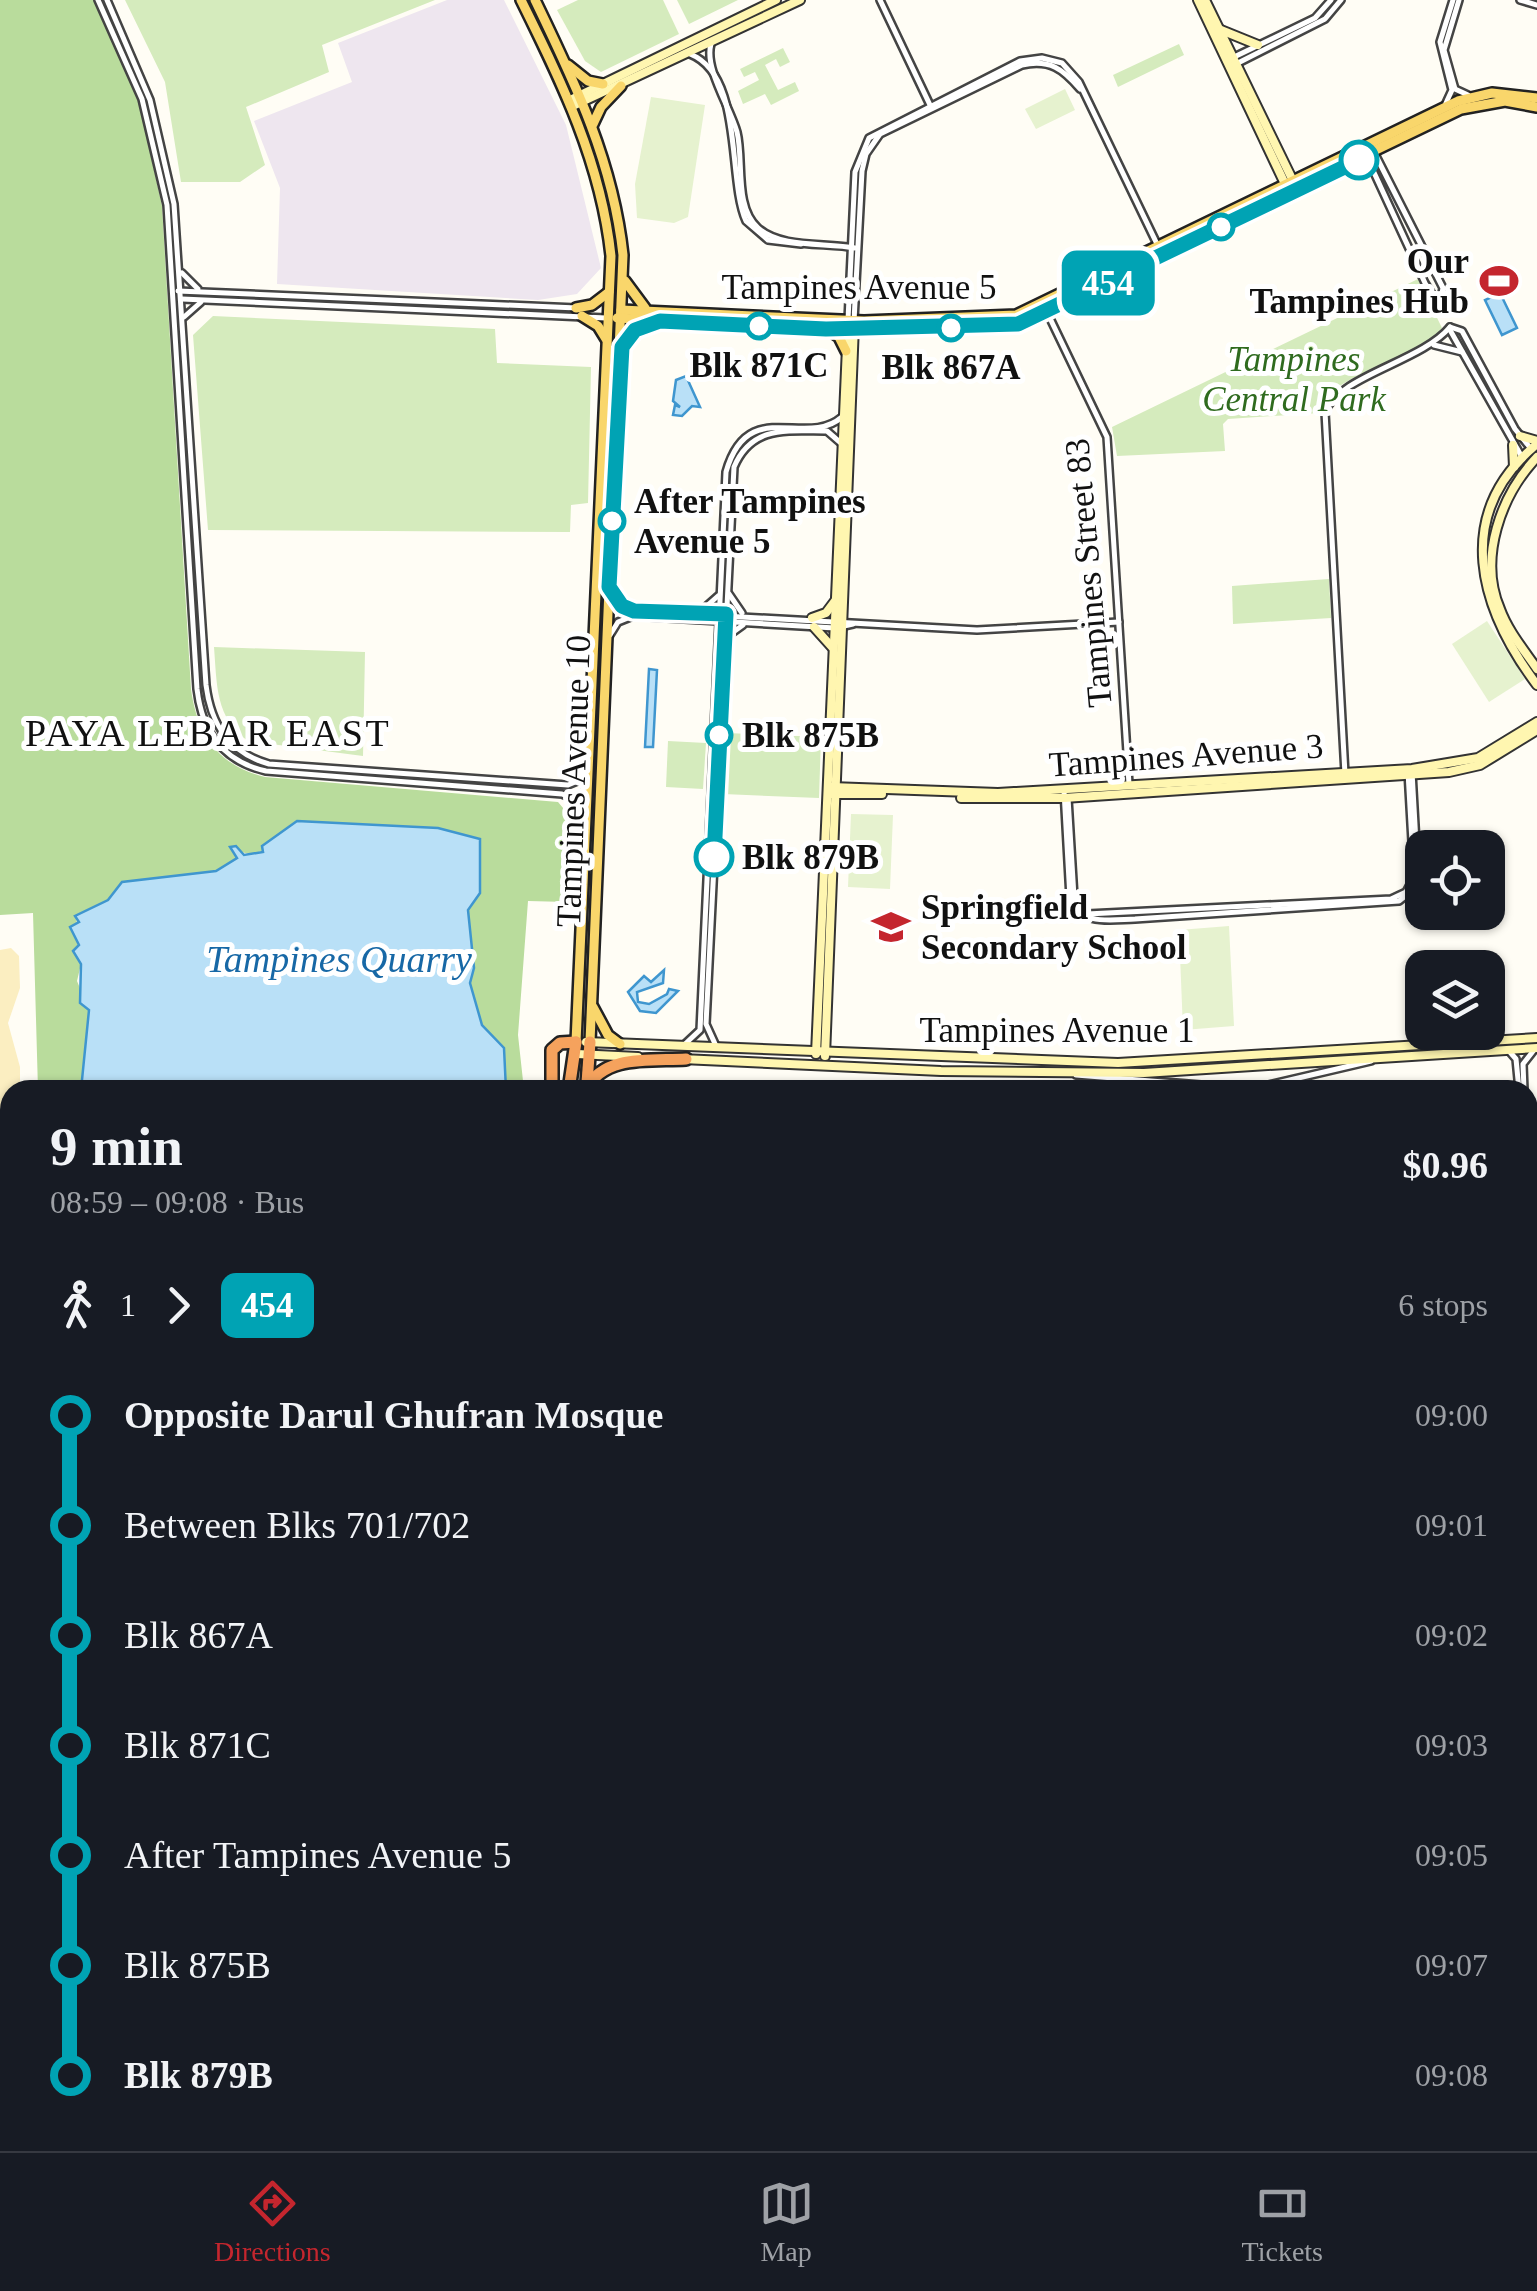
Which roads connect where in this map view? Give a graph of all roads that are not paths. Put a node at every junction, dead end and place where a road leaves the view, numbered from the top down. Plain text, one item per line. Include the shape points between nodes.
1 (98, 0) edge
2 (107, 0) edge
3 (521, 0) edge
4 (535, 0) edge
5 (776, 0) edge
6 (800, 0) edge
7 (880, 0) edge
8 (1201, 0) edge
9 (1331, 0) edge
10 (1341, 0) edge
11 (1456, 0) edge
12 (1520, 0) edge
13 (1537, 6) edge
14 (1220, 30) junction
15 (711, 44) junction
16 (1258, 45) junction
17 (690, 54) junction
18 (1232, 62) junction
19 (566, 63) junction
20 (602, 84) junction
21 (621, 86) junction
22 (1470, 96) junction
23 (583, 98) junction
24 (1537, 98) edge
25 (572, 103) junction
26 (931, 106) junction
27 (1537, 107) edge
28 (1431, 113) junction
29 (593, 124) junction
30 (1369, 150) junction
31 (1359, 160) junction
32 (1291, 187) junction
33 (806, 243) junction
34 (856, 248) junction
35 (1160, 251) junction
36 (179, 265) junction
37 (623, 279) junction
38 (610, 291) junction
39 (203, 292) junction
40 (173, 294) junction
41 (181, 295) junction
42 (209, 300) junction
43 (1044, 308) junction
44 (652, 311) junction
45 (579, 312) junction
46 (609, 314) junction
47 (623, 314) junction
48 (182, 320) junction
49 (660, 321) junction
50 (851, 325) junction
51 (1450, 327) junction
52 (826, 329) junction
53 (607, 342) junction
54 (1434, 345) junction
55 (622, 347) junction
56 (846, 351) junction
57 (1468, 357) junction
58 (844, 414) junction
59 (813, 428) junction
60 (1520, 436) joint
61 (842, 444) junction
62 (1514, 446) junction
63 (1536, 449) edge
64 (1525, 462) junction
65 (1513, 471) junction
66 (727, 586) junction
67 (609, 587) junction
68 (718, 595) junction
69 (836, 600) junction
70 (698, 612) junction
71 (722, 613) junction
72 (747, 615) junction
73 (702, 621) junction
74 (718, 622) junction
75 (726, 622) junction
76 (813, 622) junction
77 (1119, 622) junction
78 (751, 624) junction
79 (842, 624) junction
80 (721, 638) junction
81 (606, 642) junction
82 (834, 651) junction
83 (1537, 670) edge
84 (1537, 685) edge
85 (1537, 722) edge
86 (1537, 730) edge
87 (586, 767) junction
88 (1410, 773) junction
89 (1346, 776) junction
90 (831, 790) junction
91 (1129, 790) junction
92 (1066, 794) junction
93 (583, 823) junction
94 (592, 1004) junction
95 (1537, 1038) edge
96 (1505, 1040) edge
97 (620, 1044) junction
98 (680, 1046) junction
99 (1398, 1046) junction
100 (1405, 1046) edge
101 (583, 1048) junction
102 (1537, 1048) edge
103 (724, 1049) junction
104 (1508, 1050) junction
105 (779, 1052) junction
106 (1496, 1052) joint
107 (1410, 1056) junction
108 (1385, 1058) junction
109 (686, 1059) junction
110 (820, 1059) junction
111 (941, 1059) junction
112 (779, 1063) junction
113 (1118, 1063) junction
114 (941, 1071) junction
115 (1120, 1073) junction
116 (1063, 1074) junction
117 (552, 1080) edge
118 (575, 1080) edge
119 (585, 1080) edge
120 (591, 1080) edge
121 (1138, 1080) edge
122 (1290, 1080) edge
123 (1519, 1080) edge
124 (1521, 1080) edge

1 - 40 street via 152,130
2 - 36 street via 159,127
3 - 25 main road, Tampines Avenue 10
4 - 19 main road, Tampines Avenue 10
5 - 20 main road
6 - 15 main road
7 - 26 street
8 - 14 main road
8 - 18 main road
9 - 16 street via 1315,18
10 - 18 street via 1325,19
11 - 22 street via 1445,58 1457,92
11 - 28 street via 1440,49 1451,96
12 - 13 street
14 - 16 main road
14 - 18 main road
15 - 17 main road
15 - 33 street via 711,62 738,137 750,218 770,236
16 - 18 street
17 - 21 main road
17 - 33 street via 705,62 721,94 746,220 768,240
18 - 32 main road
19 - 20 main road
19 - 23 main road, Tampines Avenue 10
20 - 23 main road
21 - 23 main road
21 - 29 main road
22 - 24 main road, Tampines Avenue 5
22 - 28 main road, Tampines Avenue 5
23 - 25 main road
23 - 29 main road, Tampines Avenue 10
25 - 38 main road, Tampines Avenue 10 via 608,230
26 - 34 street via 880,134 866,154
26 - 35 street via 1030,63 1060,68 1082,92
27 - 30 main road, Tampines Avenue 5 via 1480,103
28 - 30 main road, Tampines Avenue 5
29 - 37 main road, Tampines Avenue 10 via 617,207
30 - 31 main road, Tampines Avenue 5
30 - 31 street via 1443,288 1441,298 1425,283 1371,166
30 - 32 main road, Tampines Avenue 5
31 - 32 main road, Tampines Avenue 5
32 - 35 main road, Tampines Avenue 5
33 - 34 street
34 - 50 street
35 - 43 main road, Tampines Avenue 5
36 - 39 street via 186,281
36 - 41 street
37 - 44 main road via 638,304
37 - 47 main road, Tampines Avenue 10
38 - 45 main road
38 - 46 main road, Tampines Avenue 10
39 - 41 street
39 - 45 street
40 - 41 street
40 - 93 street via 197,689 210,736 233,758 266,772 572,796
41 - 42 street
41 - 48 street
42 - 45 street
42 - 48 street via 190,307
43 - 50 main road, Tampines Avenue 5 via 992,319
43 - 77 street, Tampines Street 83 via 1107,437
44 - 47 main road, Tampines Avenue 5
44 - 50 main road, Tampines Avenue 5
45 - 46 street
45 - 53 main road
46 - 47 main road, Tampines Avenue 5
46 - 53 main road, Tampines Avenue 10
47 - 49 main road, Tampines Avenue 5
47 - 55 main road, Tampines Avenue 10
48 - 87 street via 206,685 212,715 227,740 269,764 568,785
49 - 52 main road, Tampines Avenue 5
49 - 55 main road via 635,330
50 - 52 main road, Tampines Avenue 5
50 - 56 main road
50 - 79 main road
51 - 54 street
51 - 57 street
51 - 60 street via 1462,331
52 - 56 main road
53 - 87 main road, Tampines Avenue 10
54 - 57 street
54 - 89 street via 1339,393 1326,412
55 - 67 main road, Tampines Avenue 10
56 - 58 main road
57 - 62 street
58 - 59 street
58 - 61 main road
59 - 61 street
59 - 66 street via 770,432 740,454 731,492
59 - 68 street via 760,429 730,457
60 - 63 main road
61 - 69 main road
62 - 64 street
62 - 65 main road
63 - 64 main road
64 - 65 main road
64 - 83 main road via 1502,510 1492,563 1499,609
65 - 84 main road via 1488,524 1484,584 1500,630
66 - 71 street
66 - 72 street via 734,606
67 - 70 street via 634,611
67 - 81 main road, Tampines Avenue 10
68 - 70 street
68 - 71 street
69 - 76 main road
69 - 79 main road
70 - 71 street
71 - 72 street
71 - 74 street
71 - 75 street
72 - 76 street
73 - 74 street
73 - 80 street
73 - 81 street via 626,617
74 - 75 street
74 - 80 street
75 - 78 street
75 - 80 street
76 - 78 street
76 - 79 street
76 - 82 main road
77 - 79 street via 981,630
77 - 91 street, Tampines Street 83
78 - 80 street
79 - 82 main road
79 - 90 main road
80 - 98 street via 700,1030
80 - 103 street via 706,1024 708,1038
81 - 94 main road, Tampines Avenue 10
82 - 90 main road
85 - 88 main road, Tampines Avenue 3 via 1478,758
86 - 88 main road, Tampines Avenue 3 via 1480,764
87 - 93 main road, Tampines Avenue 10
88 - 89 main road, Tampines Avenue 3
88 - 92 street via 1418,878 1392,904 1086,918 1070,898
89 - 91 main road, Tampines Avenue 3
90 - 92 main road, Tampines Avenue 3
90 - 110 main road
91 - 92 main road, Tampines Avenue 3
93 - 101 main road, Tampines Avenue 10
94 - 97 main road
94 - 101 main road, Tampines Avenue 10
95 - 96 main road, Tampines Avenue 1
97 - 98 main road, Tampines Avenue 1
97 - 101 main road, Tampines Avenue 1
98 - 103 main road, Tampines Avenue 1
99 - 100 main road, Tampines Avenue 1
99 - 107 main road
99 - 113 main road, Tampines Avenue 1
101 - 109 main road, Tampines Avenue 1
101 - 117 highway via 552,1050
101 - 118 highway
101 - 119 highway
102 - 104 main road, Tampines Avenue 1
102 - 124 street via 1522,1064
103 - 105 main road, Tampines Avenue 1
104 - 106 main road, Tampines Avenue 1
104 - 123 street
105 - 110 main road, Tampines Avenue 1
105 - 112 main road
106 - 107 main road, Tampines Avenue 1
107 - 108 main road, Tampines Avenue 1
108 - 115 main road, Tampines Avenue 1
108 - 122 street, Tampines Avenue 1
109 - 112 main road, Tampines Avenue 1
109 - 120 highway via 610,1065
110 - 111 main road, Tampines Avenue 1
110 - 112 main road, Tampines Avenue 1
110 - 114 main road, Tampines Avenue 1
111 - 113 main road, Tampines Avenue 1
111 - 114 main road
113 - 115 main road
114 - 116 main road, Tampines Avenue 1
115 - 116 main road, Tampines Avenue 1
116 - 121 street, Tampines Avenue 1

